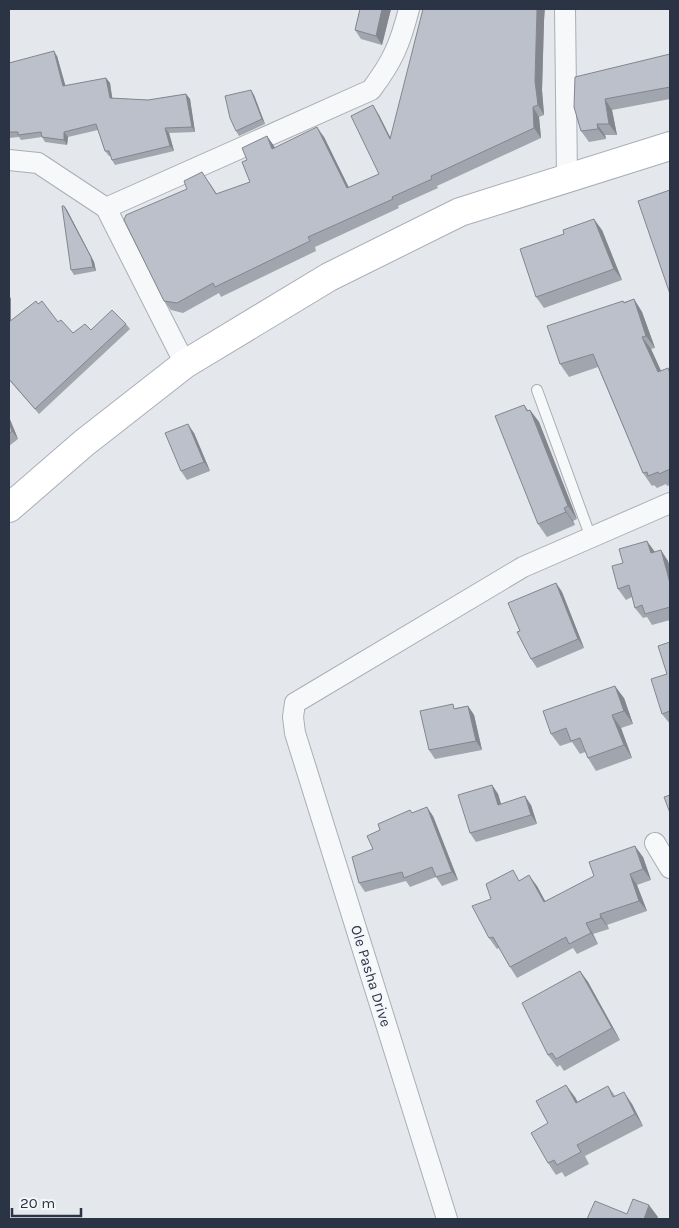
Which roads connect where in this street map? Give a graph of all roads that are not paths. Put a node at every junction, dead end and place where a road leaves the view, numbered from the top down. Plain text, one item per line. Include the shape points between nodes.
1 (409, 9) edge
2 (565, 9) edge
3 (670, 146) edge
4 (9, 160) edge
5 (568, 178) junction
6 (106, 208) junction
7 (185, 364) junction
8 (537, 390) dead end
9 (670, 503) edge
10 (9, 508) edge
11 (591, 538) junction
12 (656, 843) dead end
13 (670, 868) edge
14 (447, 1219) edge

1 - 6 street via 400,45 371,90
2 - 5 street
3 - 5 street
4 - 6 street via 38,163
5 - 7 street via 460,212 329,277
6 - 7 street
7 - 10 street via 84,443
8 - 11 lane
9 - 11 street
11 - 14 street, Ole Pasha Drive via 523,567 295,703 295,733
12 - 13 street

